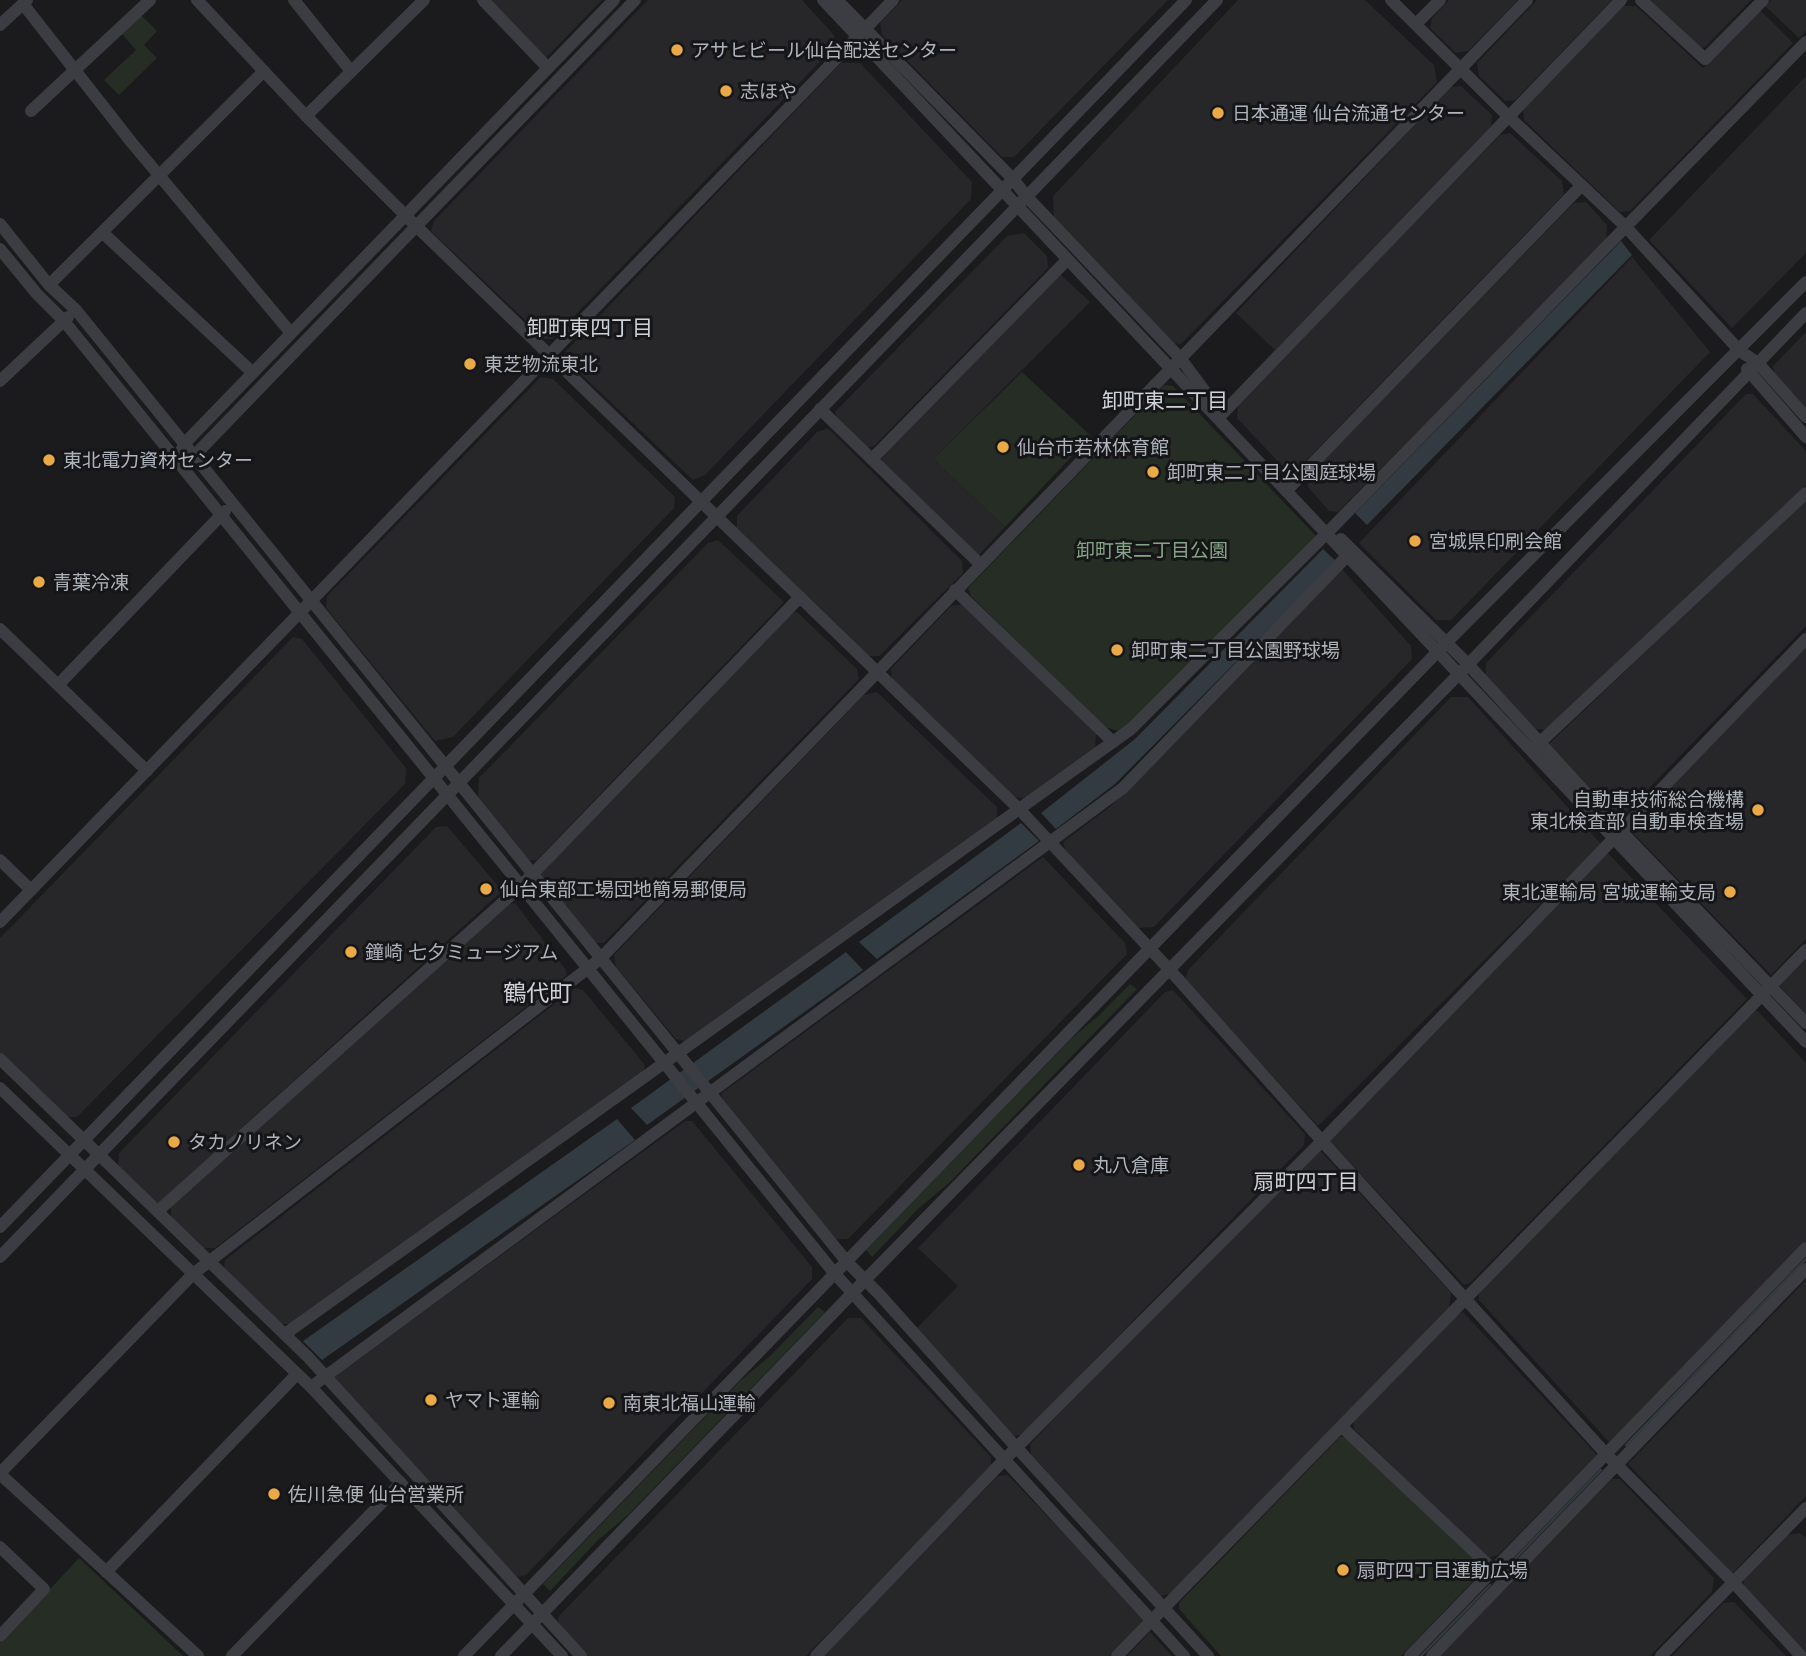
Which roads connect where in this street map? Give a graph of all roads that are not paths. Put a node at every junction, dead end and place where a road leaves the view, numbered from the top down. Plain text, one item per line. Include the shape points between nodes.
1 (150, 0) edge
2 (197, 0) edge
3 (294, 0) edge
4 (424, 0) edge
5 (483, 0) edge
6 (614, 0) edge
7 (635, 0) edge
8 (823, 0) edge
9 (837, 0) edge
10 (893, 0) edge
11 (1186, 0) edge
12 (1217, 0) edge
13 (1391, 0) edge
14 (1440, 0) edge
15 (1527, 0) edge
16 (1621, 0) edge
17 (1642, 0) edge
18 (1763, 0) edge
19 (25, 2) edge
20 (1416, 24) junction
21 (0, 25) edge
22 (862, 33) junction
23 (1806, 42) edge
24 (548, 68) junction
25 (75, 69) junction
26 (1461, 69) junction
27 (350, 70) junction
28 (264, 71) junction
29 (31, 111) dead end
30 (306, 116) junction
31 (1509, 117) junction
32 (161, 176) junction
33 (1013, 179) junction
34 (1581, 186) junction
35 (1003, 189) junction
36 (1023, 202) junction
37 (406, 215) junction
38 (0, 224) edge
39 (416, 226) junction
40 (1625, 226) junction
41 (103, 233) junction
42 (0, 249) edge
43 (1067, 260) junction
44 (1806, 282) edge
45 (50, 285) junction
46 (76, 310) junction
47 (1806, 313) edge
48 (64, 321) junction
49 (291, 333) junction
50 (1740, 351) junction
51 (550, 355) junction
52 (1758, 363) junction
53 (1176, 364) junction
54 (253, 373) junction
55 (1749, 373) junction
56 (0, 381) edge
57 (820, 410) junction
58 (1222, 414) junction
59 (1806, 417) edge
60 (1806, 437) edge
61 (184, 444) junction
62 (194, 456) junction
63 (872, 459) junction
64 (177, 461) junction
65 (1290, 487) junction
66 (1806, 493) edge
67 (701, 501) junction
68 (233, 503) junction
69 (221, 516) junction
70 (716, 517) junction
71 (1328, 531) junction
72 (1349, 554) junction
73 (980, 564) junction
74 (955, 590) junction
75 (800, 597) junction
76 (312, 599) junction
77 (299, 612) junction
78 (0, 629) edge
79 (1806, 639) edge
80 (1442, 648) junction
81 (1467, 663) junction
82 (877, 672) junction
83 (1458, 675) junction
84 (58, 685) junction
85 (1112, 742) junction
86 (1535, 746) junction
87 (444, 766) junction
88 (147, 771) junction
89 (433, 779) junction
90 (460, 783) junction
91 (448, 796) junction
92 (1019, 809) junction
93 (1618, 835) junction
94 (1051, 843) junction
95 (0, 860) edge
96 (532, 875) junction
97 (520, 887) junction
98 (32, 890) junction
99 (0, 922) edge
100 (1150, 949) junction
101 (1806, 950) edge
102 (600, 959) junction
103 (1169, 969) junction
104 (588, 970) junction
105 (1767, 991) junction
106 (1806, 1023) edge
107 (1806, 1042) edge
108 (679, 1057) junction
109 (0, 1059) edge
110 (663, 1064) junction
111 (0, 1087) edge
112 (710, 1094) junction
113 (696, 1105) junction
114 (85, 1141) junction
115 (1322, 1141) junction
116 (99, 1154) junction
117 (70, 1156) junction
118 (85, 1169) junction
119 (158, 1211) junction
120 (0, 1227) edge
121 (1806, 1248) edge
122 (0, 1257) edge
123 (209, 1262) junction
124 (846, 1262) junction
125 (1806, 1269) edge
126 (193, 1274) junction
127 (835, 1274) junction
128 (866, 1279) junction
129 (853, 1293) junction
130 (1466, 1300) junction
131 (285, 1334) junction
132 (297, 1374) junction
133 (326, 1377) junction
134 (311, 1387) junction
135 (1342, 1427) junction
136 (1016, 1447) junction
137 (1606, 1454) junction
138 (1003, 1460) junction
139 (1617, 1465) junction
140 (0, 1473) edge
141 (401, 1483) junction
142 (1806, 1508) edge
143 (1801, 1523) edge
144 (3, 1554) edge
145 (1494, 1570) junction
146 (106, 1572) junction
147 (1505, 1581) junction
148 (1733, 1582) junction
149 (525, 1594) junction
150 (515, 1604) junction
151 (1164, 1609) junction
152 (543, 1613) junction
153 (1151, 1621) junction
154 (533, 1623) junction
155 (0, 1636) edge
156 (198, 1656) edge
157 (232, 1656) edge
158 (464, 1656) edge
159 (501, 1656) edge
160 (562, 1656) edge
161 (581, 1656) edge
162 (816, 1656) edge
163 (1117, 1656) edge
164 (1184, 1656) edge
165 (1208, 1656) edge
166 (1410, 1656) edge
167 (1432, 1656) edge
168 (1661, 1656) edge
169 (1801, 1656) edge

1 - 25 street
2 - 28 street
3 - 27 street
4 - 27 street
5 - 24 street
6 - 24 street
7 - 39 street
8 - 22 street
9 - 22 street
10 - 22 street
11 - 33 street
12 - 36 street
13 - 20 street
14 - 20 street
15 - 26 street
16 - 31 street
17 - 18 street via 1705,59
19 - 21 street
19 - 25 street
20 - 26 street
22 - 33 street
22 - 35 street
22 - 51 street
23 - 40 street
24 - 37 street
25 - 29 street
25 - 32 street
26 - 31 street
26 - 53 street
27 - 30 street
28 - 30 street
28 - 32 street
30 - 37 street
31 - 34 street
31 - 58 street
32 - 41 street
32 - 49 street
33 - 35 street
33 - 36 street
34 - 40 street
34 - 65 street
35 - 36 street
35 - 67 street
36 - 43 street
36 - 53 street
36 - 57 street
37 - 39 street
37 - 49 street
38 - 45 street
39 - 51 street
39 - 62 street
40 - 50 street
40 - 71 street
41 - 45 street
41 - 54 street
42 - 48 street
43 - 53 street
43 - 63 street
44 - 50 street
45 - 46 street
46 - 48 street
46 - 61 street
47 - 52 street
48 - 56 street
48 - 64 street
49 - 54 street
50 - 52 street
50 - 55 street
50 - 80 street
51 - 67 street
51 - 76 street
52 - 55 street
52 - 59 street
53 - 58 street
53 - 71 street
53 - 73 street
54 - 61 street
55 - 60 street
55 - 81 street
57 - 63 street
57 - 70 street
58 - 65 street
61 - 62 street
61 - 64 street
62 - 64 street
62 - 68 street
63 - 73 street
64 - 69 street
65 - 71 street
66 - 86 street
67 - 70 street
67 - 87 street
68 - 69 street
68 - 76 street
69 - 77 street
69 - 84 street
70 - 75 street
70 - 90 street
71 - 72 street
71 - 85 street via 1131,729
72 - 80 street
72 - 94 street via 1123,788
73 - 74 street
74 - 82 street
74 - 85 street
75 - 82 street
75 - 96 street
76 - 77 street
76 - 87 street
77 - 88 street
77 - 89 street
78 - 84 street
79 - 93 street
80 - 81 street
80 - 83 street
80 - 100 street
81 - 83 street
81 - 86 street
82 - 92 street
82 - 102 street
83 - 86 street
83 - 103 street
84 - 88 street
85 - 92 street
86 - 93 street
87 - 89 street
87 - 90 street
88 - 98 street
89 - 91 street
89 - 114 street
90 - 91 street
90 - 96 street
91 - 97 street
91 - 116 street
92 - 94 street
92 - 108 street
93 - 105 street
93 - 115 street
94 - 100 street
94 - 112 street
95 - 98 street
96 - 97 street
96 - 102 street
97 - 104 street
97 - 119 street
98 - 99 street
100 - 103 street
100 - 124 street
101 - 105 street
102 - 104 street
102 - 108 street
103 - 115 street
103 - 128 street
104 - 110 street
104 - 123 street
105 - 106 street
105 - 107 street
105 - 130 street
108 - 110 street
108 - 112 street
109 - 114 street
110 - 113 street
110 - 131 street
111 - 117 street
112 - 113 street
112 - 124 street
113 - 127 street
113 - 133 street
114 - 116 street
114 - 117 street
115 - 130 street
115 - 136 street
116 - 118 street
116 - 119 street
117 - 118 street
117 - 120 street
118 - 122 street
118 - 126 street
119 - 123 street
121 - 137 street
123 - 126 street
123 - 131 street
124 - 127 street
124 - 128 street
125 - 139 street
126 - 132 street
126 - 140 street
127 - 129 street
127 - 149 street
128 - 129 street
128 - 136 street
129 - 138 street
129 - 152 street
130 - 135 street
130 - 137 street
131 - 133 street
132 - 134 street
132 - 146 street
133 - 134 street
133 - 149 street
134 - 141 street
135 - 145 street
135 - 151 street
136 - 138 street
136 - 151 street
137 - 139 street
137 - 145 street
138 - 153 street
138 - 162 street
139 - 147 street
139 - 148 street
140 - 146 street
141 - 150 street
141 - 157 street
142 - 143 street
143 - 148 street
144 - 155 street via 44,1588
145 - 147 street
145 - 166 street
146 - 156 street
147 - 167 street
148 - 168 street
148 - 169 street
149 - 150 street
149 - 152 street
150 - 154 street
150 - 158 street
151 - 153 street
151 - 165 street
152 - 154 street
152 - 161 street
153 - 163 street
153 - 164 street
154 - 159 street
154 - 160 street

